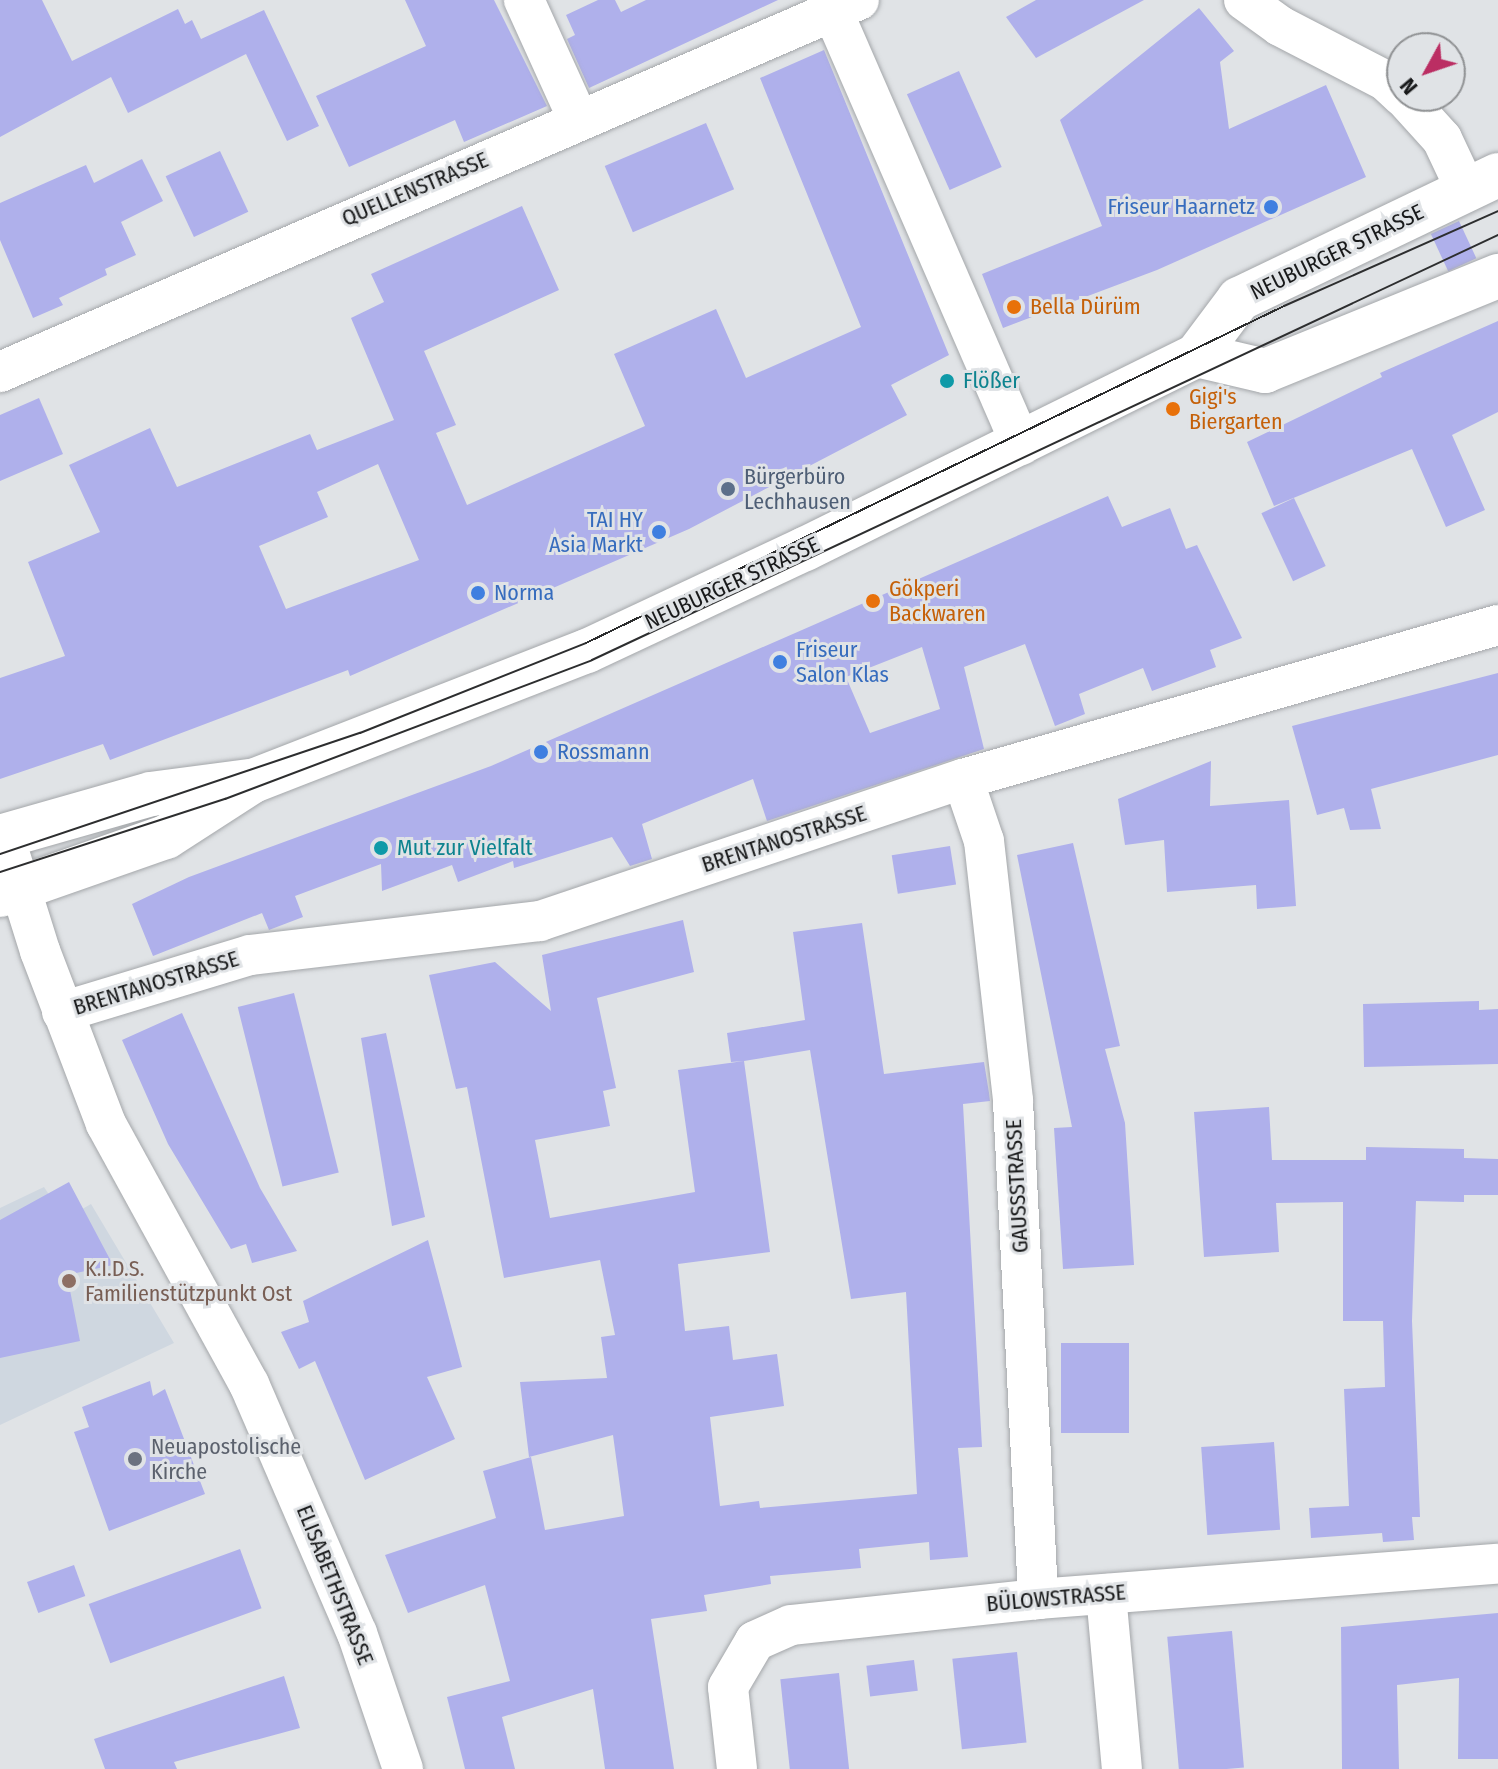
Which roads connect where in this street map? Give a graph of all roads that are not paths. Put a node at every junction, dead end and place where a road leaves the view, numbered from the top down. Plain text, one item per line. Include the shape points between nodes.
1 (524, 0) edge
2 (1244, 0) edge
3 (846, 6) edge
4 (1386, 86) edge
5 (1417, 112) edge
6 (578, 119) junction
7 (1482, 182) edge
8 (1498, 276) edge
9 (1197, 355) junction
10 (0, 372) edge
11 (1021, 445) junction
12 (1498, 625) edge
13 (963, 779) junction
14 (253, 781) junction
15 (2, 837) edge
16 (10, 892) edge
17 (62, 1012) junction
18 (1498, 1564) edge
19 (1106, 1594) junction
20 (1038, 1599) junction
21 (403, 1769) edge
22 (737, 1769) edge
23 (1122, 1769) edge

1 - 6 street
2 - 4 street
3 - 6 street, QUELLENSTRASSE
3 - 11 street, QUELLENSTRASSE
5 - 7 street
6 - 10 street, QUELLENSTRASSE
7 - 9 street, NEUBURGER STRASSE via 1239,299
8 - 9 street via 1265,371
9 - 11 street, NEUBURGER STRASSE
11 - 14 street, NEUBURGER STRASSE via 587,651
12 - 13 street, BRENTANOSTRASSE
13 - 17 street, BRENTANOSTRASSE via 540,921 250,955
13 - 20 street, GAUSSSTRASSE via 984,841 1013,1101
14 - 15 street, NEUBURGER STRASSE via 151,794
14 - 16 street, NEUBURGER STRASSE via 166,837
15 - 16 street, ELISABETHSTRASSE
16 - 17 street, ELISABETHSTRASSE
17 - 21 street, ELISABETHSTRASSE via 106,1124 249,1384 306,1510 357,1633
18 - 19 street, BÜLOWSTRASSE
19 - 20 street, BÜLOWSTRASSE
19 - 23 street
20 - 22 street, BÜLOWSTRASSE via 791,1625 768,1632 738,1663 728,1687

